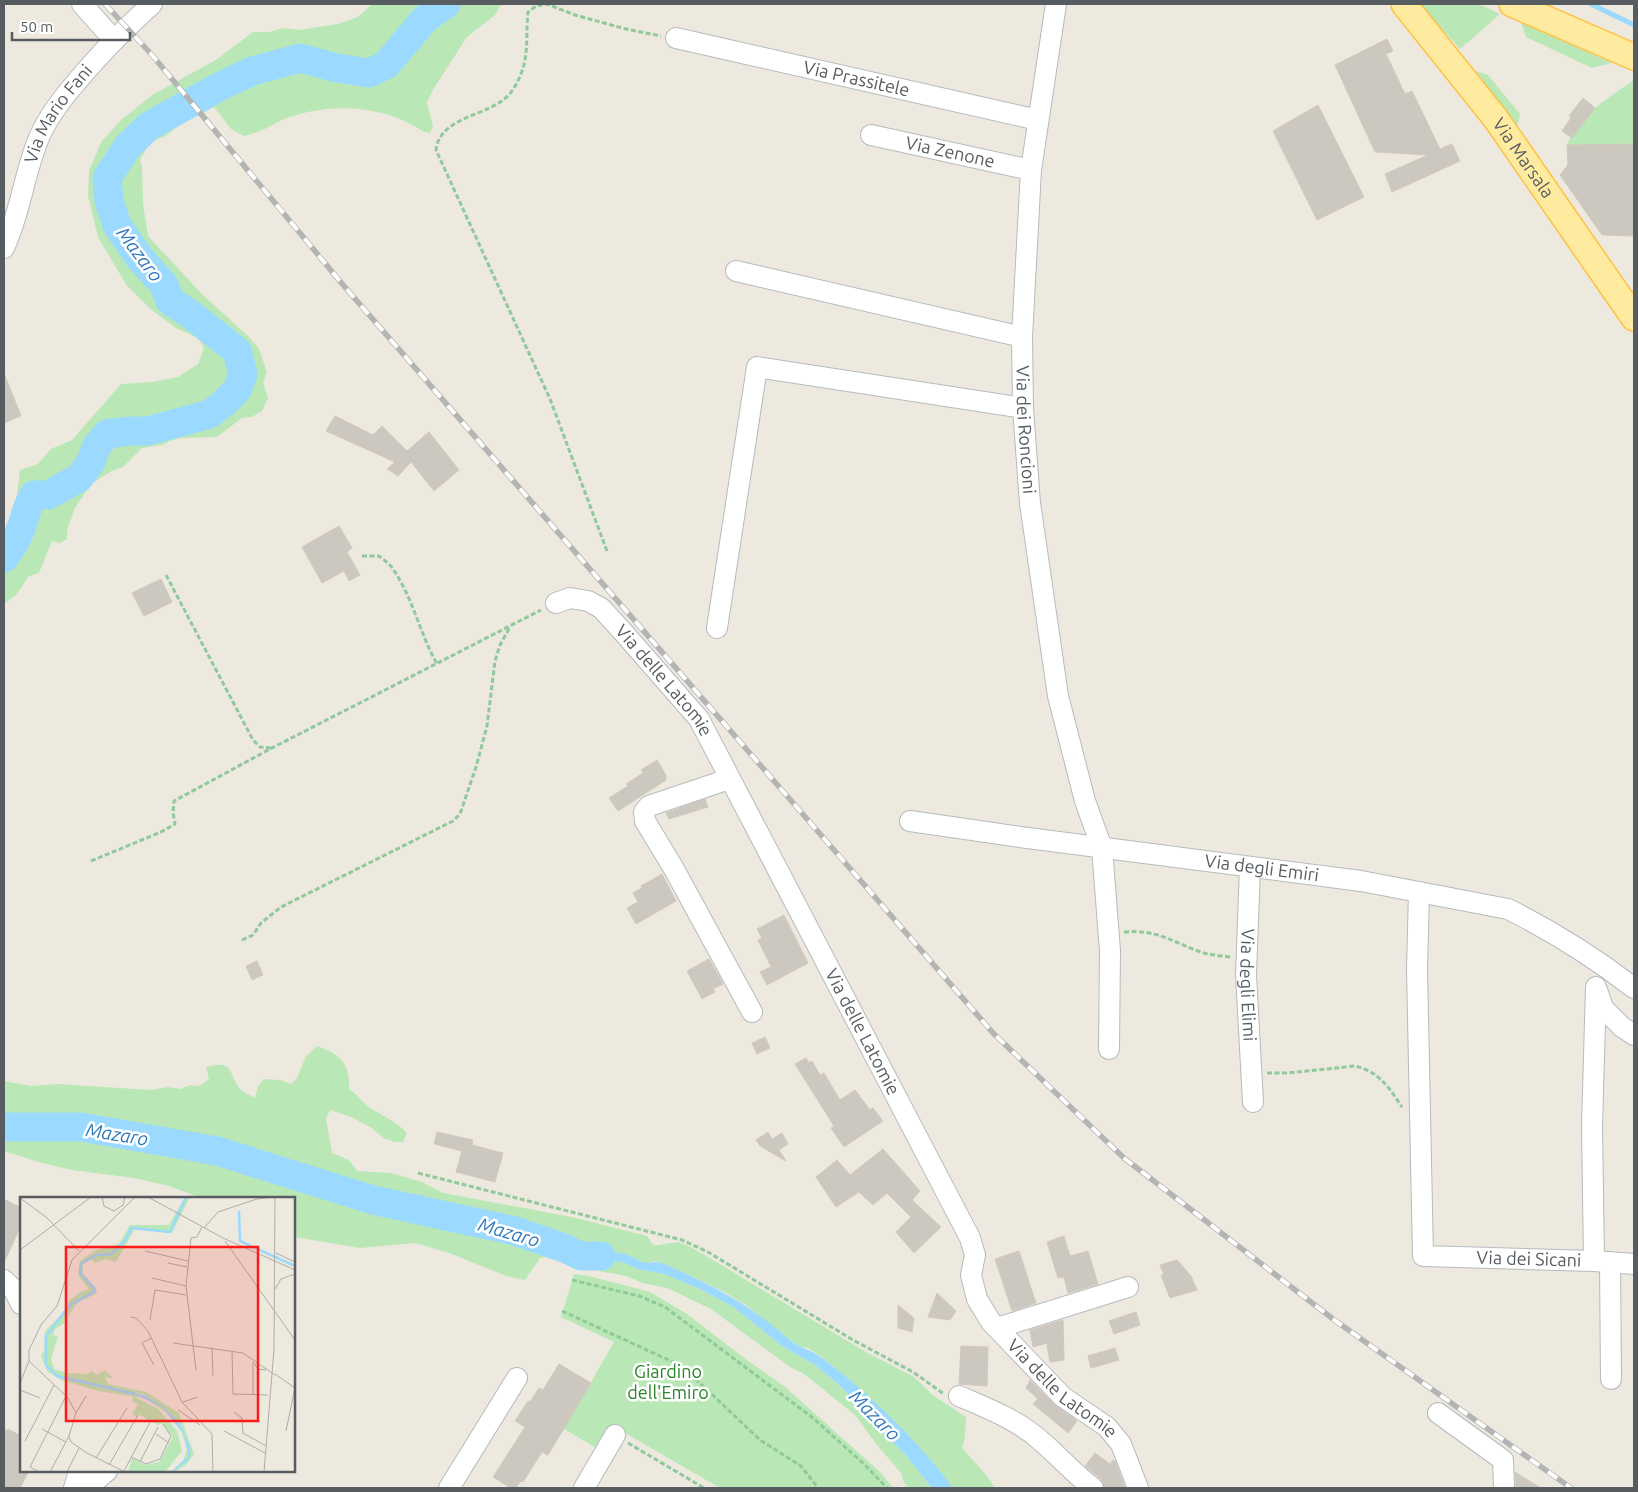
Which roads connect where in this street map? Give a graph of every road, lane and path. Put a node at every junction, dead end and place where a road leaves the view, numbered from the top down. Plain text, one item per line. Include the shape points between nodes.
1 (82, 4) edge
2 (152, 4) edge
3 (1056, 4) edge
4 (1404, 4) edge
5 (1512, 4) edge
6 (676, 38) joint
7 (114, 40) junction
8 (1634, 57) edge
9 (1038, 120) junction
10 (871, 135) dead end
11 (1031, 170) junction
12 (4, 248) edge
13 (736, 271) dead end
14 (1634, 318) edge
15 (1022, 337) junction
16 (1023, 408) junction
17 (607, 550) dead end
18 (362, 556) dead end
19 (166, 574) dead end
20 (556, 603) joint
21 (510, 626) junction
22 (717, 628) dead end
23 (437, 664) junction
24 (272, 748) junction
25 (729, 779) junction
26 (910, 821) dead end
27 (1102, 848) junction
28 (91, 861) dead end
29 (1250, 867) junction
30 (1419, 892) junction
31 (1109, 934) junction
32 (242, 940) dead end
33 (1247, 958) junction
34 (1599, 963) junction
35 (1596, 987) junction
36 (1634, 988) edge
37 (752, 1012) dead end
38 (1634, 1035) edge
39 (1109, 1049) dead end
40 (1251, 1069) junction
41 (1253, 1102) dead end
42 (1421, 1134) junction
43 (418, 1173) dead end
44 (1602, 1262) junction
45 (1634, 1264) edge
46 (4, 1280) edge
47 (572, 1280) dead end
48 (1128, 1287) dead end
49 (20, 1302) edge
50 (562, 1311) dead end
51 (997, 1328) junction
52 (518, 1378) dead end
53 (1611, 1379) dead end
54 (959, 1396) joint
55 (1438, 1413) dead end
56 (615, 1435) joint
57 (79, 1472) edge
58 (106, 1472) edge
59 (74, 1488) edge
60 (87, 1488) edge
61 (449, 1488) edge
62 (584, 1488) edge
63 (704, 1488) edge
64 (818, 1488) edge
65 (888, 1488) edge
66 (1093, 1488) edge
67 (1138, 1488) edge
68 (1504, 1488) edge

1 - 7 street
2 - 7 street, Via Mario Fani
3 - 9 street, Via dei Roncioni
4 - 14 main road, Via Marsala via 1496,119
5 - 8 main road
6 - 9 street, Via Prassitele
6 - 17 path via 626,29 547,4 536,6 528,12 526,62 511,92 501,102 455,124 437,141 436,150 550,399
7 - 12 street, Via Mario Fani via 51,113 38,138
9 - 11 street, Via dei Roncioni
10 - 11 street, Via Zenone
11 - 15 street, Via dei Roncioni
13 - 15 street
15 - 16 street, Via dei Roncioni
16 - 22 street via 757,367
16 - 27 street, Via dei Roncioni via 1030,503 1058,696 1085,801
18 - 23 path via 380,556 393,568
19 - 24 path via 253,740 260,747
20 - 21 path
20 - 25 street, Via delle Latomie via 570,598 588,601 600,608 699,720
21 - 23 path
21 - 32 path via 500,645 487,726 460,814 453,821 281,907 253,934
23 - 24 path
24 - 28 path via 174,800 175,824
25 - 37 street via 649,806 644,812 645,821
25 - 51 street, Via delle Latomie via 970,1238 975,1255 972,1275 977,1299
26 - 27 street, Via degli Emiri
27 - 29 street, Via degli Emiri
27 - 31 street, Via dei Roncioni
29 - 30 street, Via degli Emiri
29 - 33 street, Via degli Elimi
30 - 34 street, Via degli Emiri via 1508,909
30 - 42 street via 1417,969
31 - 33 path via 1143,930 1206,954
31 - 39 street, Via dei Roncioni
33 - 40 street, Via degli Elimi
34 - 35 street
34 - 36 street, Via degli Emiri
35 - 38 street via 1603,1008
35 - 44 street via 1592,1126
40 - 41 street, Via degli Elimi
40 - 42 path via 1270,1074 1355,1066 1364,1068 1382,1080
42 - 44 street, Via dei Sicani via 1423,1256
43 - 54 path via 682,1240 914,1372 944,1394
44 - 45 street, Via dei Sicani
44 - 53 street
46 - 49 street
47 - 65 path via 640,1296 665,1306 813,1418
48 - 51 street
50 - 64 path via 671,1361 760,1440 801,1466
51 - 67 street, Via delle Latomie via 1063,1397 1107,1427 1121,1444
52 - 61 street
54 - 66 street via 1014,1422 1040,1440
55 - 68 street via 1503,1460
56 - 62 street
56 - 63 path
57 - 59 street
58 - 60 street

